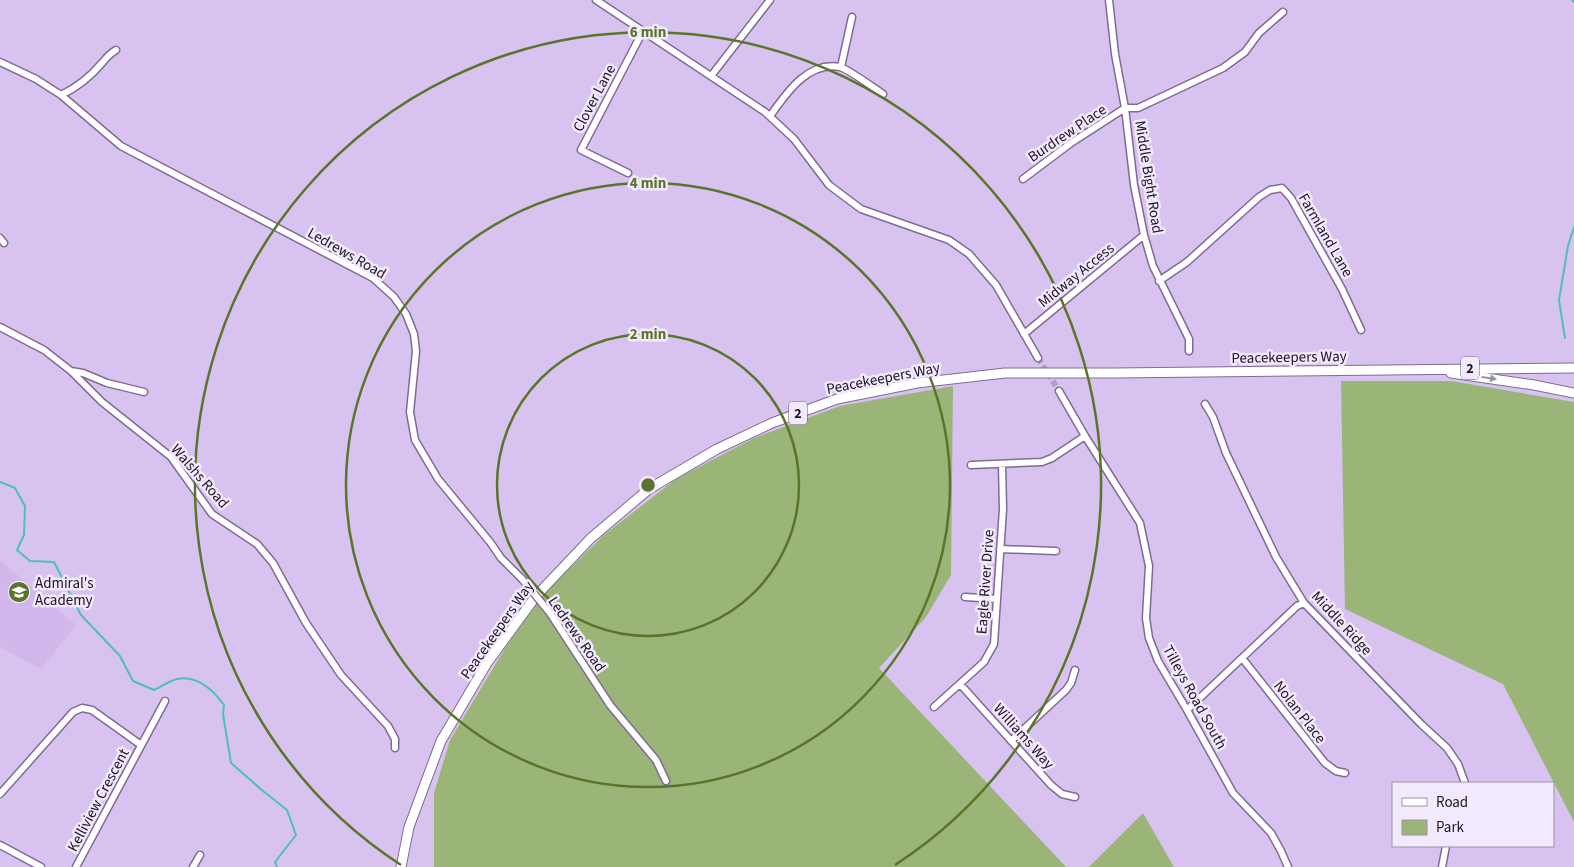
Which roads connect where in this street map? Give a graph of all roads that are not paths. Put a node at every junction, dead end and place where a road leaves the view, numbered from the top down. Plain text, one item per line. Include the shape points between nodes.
1 (596, 0) edge
2 (770, 0) edge
3 (1109, 0) edge
4 (1283, 12) dead end
5 (852, 18) dead end
6 (643, 31) junction
7 (116, 50) dead end
8 (0, 62) edge
9 (841, 67) junction
10 (711, 76) junction
11 (883, 94) dead end
12 (60, 95) junction
13 (1125, 108) junction
14 (770, 116) junction
15 (628, 173) dead end
16 (1023, 179) dead end
17 (1144, 235) junction
18 (1159, 281) junction
19 (0, 327) edge
20 (1361, 330) dead end
21 (1024, 334) junction
22 (1189, 351) dead end
23 (1038, 358) tunnel mouth
24 (1574, 362) edge
25 (1518, 368) junction
26 (1574, 368) edge
27 (1423, 369) junction
28 (71, 371) junction
29 (1059, 391) tunnel mouth
30 (144, 392) dead end
31 (1574, 393) edge
32 (1205, 404) dead end
33 (1085, 436) junction
34 (1002, 464) junction
35 (971, 465) dead end
36 (1000, 549) junction
37 (1056, 551) dead end
38 (965, 597) dead end
39 (997, 599) junction
40 (1304, 603) junction
41 (1242, 658) junction
42 (1075, 670) dead end
43 (960, 684) junction
44 (165, 701) dead end
45 (934, 707) dead end
46 (1187, 710) junction
47 (1011, 740) junction
48 (141, 745) junction
49 (395, 748) dead end
50 (1345, 773) dead end
51 (666, 781) dead end
52 (1465, 782) edge
53 (0, 794) edge
54 (1075, 797) dead end
55 (0, 845) edge
56 (1446, 847) edge
57 (200, 855) dead end
58 (41, 867) edge
59 (76, 867) edge
60 (193, 867) edge
61 (401, 867) edge
62 (1288, 867) edge
63 (1442, 867) edge

1 - 6 street
2 - 10 street
3 - 13 street, Middle Bight Road
4 - 13 street via 1259,33 1245,52 1223,68 1138,108
5 - 9 street
6 - 10 street
6 - 15 street, Clover Lane via 580,150
7 - 12 street via 74,88
8 - 12 street, Ledrews Road
9 - 11 street
9 - 14 street via 819,68 802,77
10 - 14 street
12 - 51 street, Ledrews Road, bridge via 121,146 373,278 394,297 414,334 416,351 410,412 415,440 438,479 550,613 610,705 656,760
13 - 16 street, Burdrew Place
13 - 17 street, Middle Bight Road
14 - 21 street via 794,139 829,185 861,209 949,240 969,254 996,285
17 - 18 street, Middle Bight Road
17 - 21 street, Midway Access
18 - 20 street, Farmland Lane via 1188,262 1259,197 1270,190 1282,188 1338,280
18 - 22 street, Middle Bight Road via 1189,339
19 - 28 street, Walshs Road via 44,350
21 - 23 street
24 - 25 highway
25 - 26 highway, Peacekeepers Way / 2
25 - 27 highway, Peacekeepers Way / 2
27 -> 31 highway via 1534,384
27 - 61 highway, Peacekeepers Way / 2 via 1005,373 966,377 837,399 772,423 717,449 649,489 591,538 536,596 487,664 441,741 409,826
28 - 30 street
28 - 49 street, Walshs Road via 102,402 171,457 212,514 257,544 273,563 306,623 341,675 388,726
29 - 33 street, Tilleys Road South
32 - 40 street, Middle Ridge via 1214,417 1226,454 1276,557
33 - 34 street via 1047,461
33 - 46 street, Tilleys Road South via 1140,523 1149,566 1146,618 1149,638 1158,662
34 - 35 street
34 - 36 street, Eagle River Drive
36 - 37 street
36 - 39 street, Eagle River Drive
38 - 39 street
39 - 43 street, Eagle River Drive via 991,652
40 - 41 street
40 - 52 street, Middle Ridge via 1447,748
41 - 46 street
41 - 50 street, Nolan Place via 1325,763
42 - 47 street via 1066,690
43 - 45 street, Eagle River Drive
43 - 47 street, Williams Way
44 - 48 street, Kelliview Crescent
46 - 62 street, Tilleys Road South via 1233,793 1271,833
47 - 54 street, Williams Way via 1055,789
48 - 53 street, Kelliview Crescent via 92,710 82,708 73,712
48 - 59 street, Kelliview Crescent
55 - 58 street
56 - 63 street
57 - 60 street

